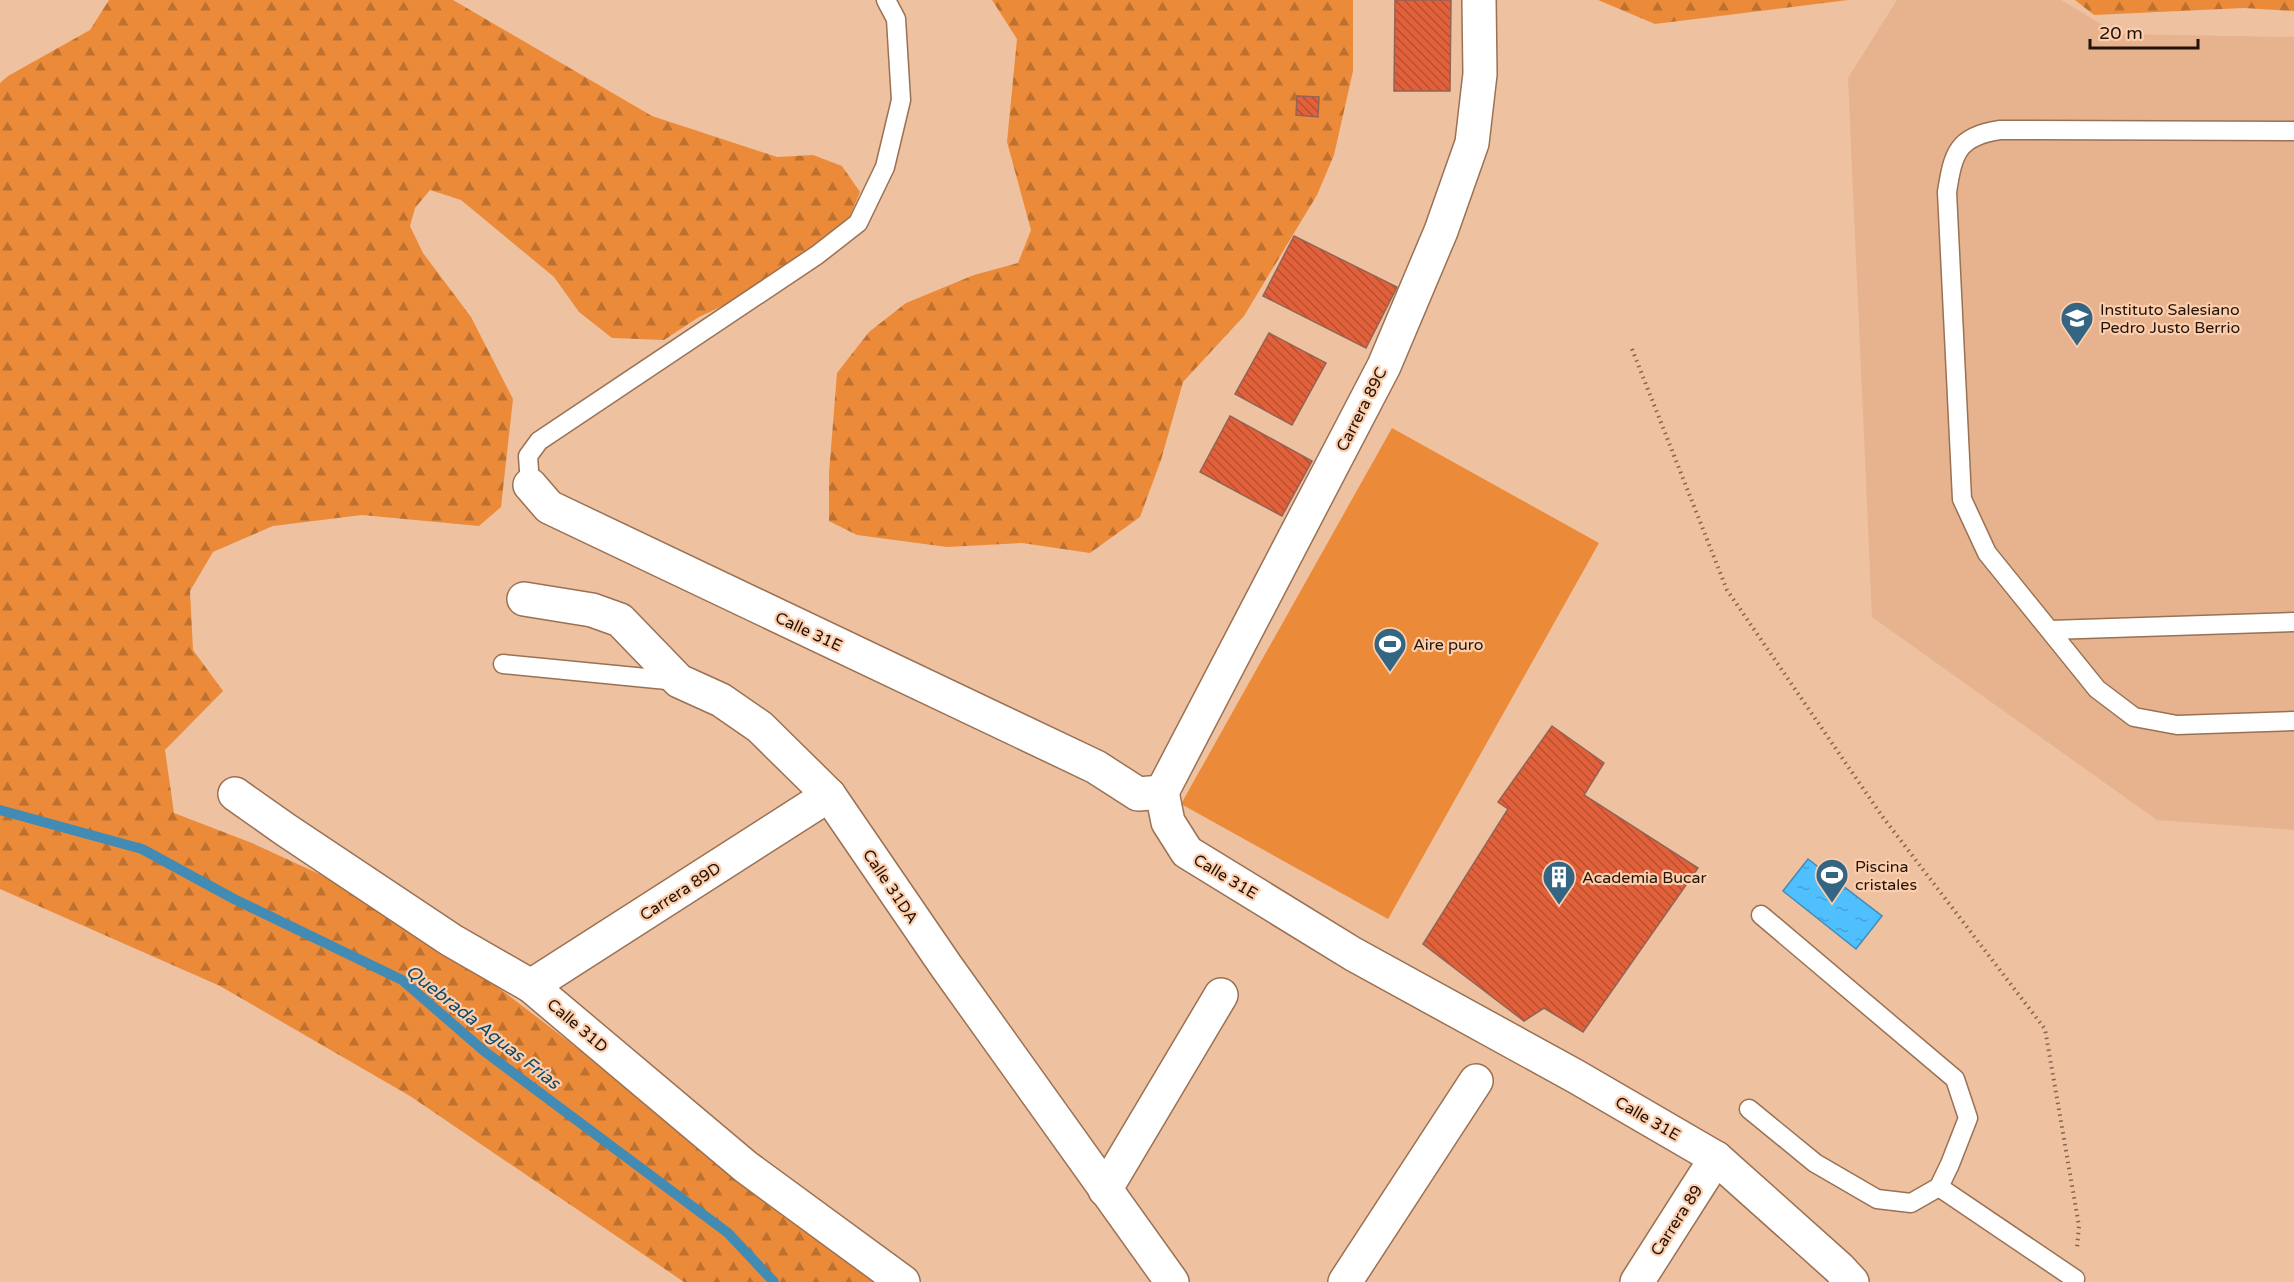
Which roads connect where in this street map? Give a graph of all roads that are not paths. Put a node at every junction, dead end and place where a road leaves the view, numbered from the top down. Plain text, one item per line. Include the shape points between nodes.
1 (886, 0) edge
2 (1479, 0) edge
3 (2294, 131) edge
4 (530, 485) joint
5 (524, 599) dead end
6 (2294, 622) edge
7 (2050, 630) junction
8 (503, 664) dead end
9 (679, 681) junction
10 (2294, 721) edge
11 (1162, 792) junction
12 (235, 794) dead end
13 (829, 795) junction
14 (1761, 915) dead end
15 (531, 986) junction
16 (1221, 995) dead end
17 (1476, 1081) dead end
18 (1749, 1108) dead end
19 (1716, 1158) junction
20 (1939, 1187) junction
21 (1105, 1190) junction
22 (2074, 1280) edge
23 (903, 1282) edge
24 (1172, 1282) edge
25 (1345, 1282) edge
26 (1637, 1282) edge
27 (1852, 1282) edge

1 - 4 lane via 896,19 901,100 885,167 858,223 818,255 538,441 528,456
2 - 11 street, Carrera 89C via 1480,74 1472,143 1441,231 1384,366
3 - 7 lane via 2000,130 1981,132 1963,144 1952,160 1947,192 1962,500 1987,553
4 - 11 street, Calle 31E via 549,507 1096,767 1138,794
5 - 9 street, Calle 31DA via 592,610 620,620
6 - 7 lane
7 - 10 lane via 2097,689 2134,717 2177,725
8 - 9 lane
9 - 13 street, Calle 31DA via 721,700 760,727
11 - 19 street, Calle 31E via 1168,822 1187,852 1353,954
12 - 15 street, Calle 31D via 442,933
13 - 15 street, Carrera 89D
13 - 21 street, Calle 31DA
14 - 20 lane via 1955,1080 1968,1118
15 - 23 street, Calle 31D via 746,1167
16 - 21 street
17 - 25 street
18 - 20 lane via 1815,1162 1877,1199 1911,1203
19 - 26 street, Carrera 89
19 - 27 street, Calle 31E
20 - 22 lane
21 - 24 street, Calle 31DA

